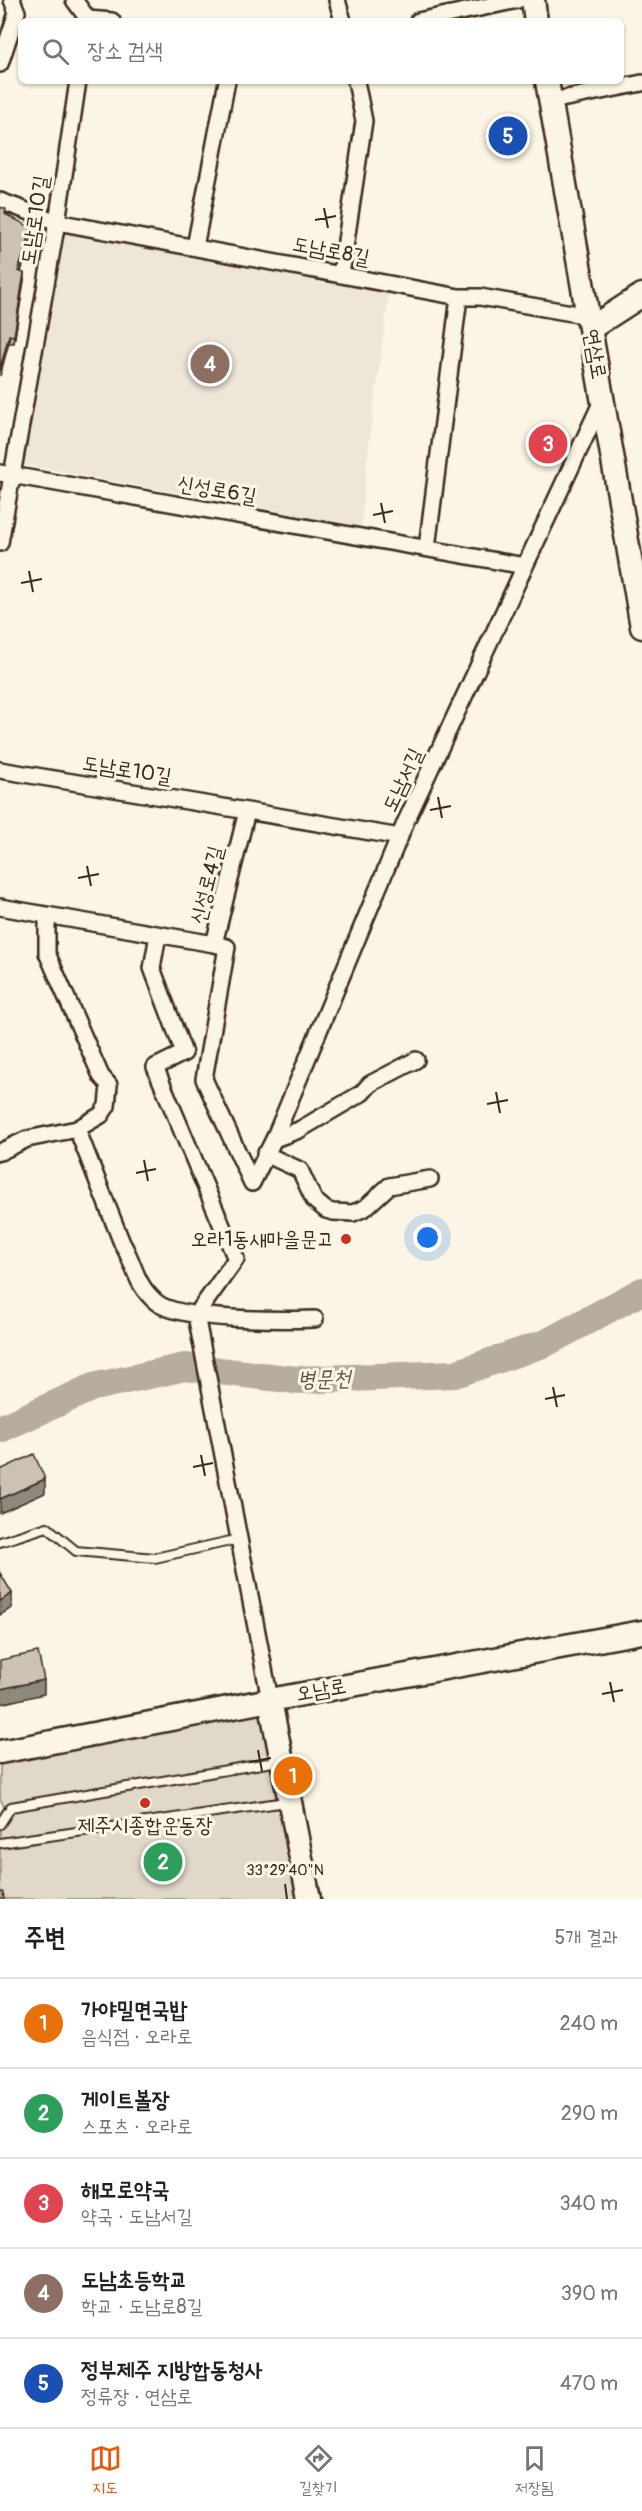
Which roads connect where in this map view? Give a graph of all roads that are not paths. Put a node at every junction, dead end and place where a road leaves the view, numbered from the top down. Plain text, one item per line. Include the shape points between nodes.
1 (12, 0) edge
2 (74, 0) edge
3 (337, 0) edge
4 (518, 0) edge
5 (533, 0) edge
6 (86, 18) edge
7 (342, 18) edge
8 (435, 18) edge
9 (536, 18) edge
10 (0, 64) edge
11 (642, 83) edge
12 (78, 84) edge
13 (226, 84) edge
14 (357, 84) edge
15 (549, 91) edge
16 (0, 201) edge
17 (57, 222) junction
18 (195, 247) junction
19 (341, 274) junction
20 (642, 295) edge
21 (459, 297) junction
22 (590, 322) junction
23 (603, 398) junction
24 (6, 474) edge
25 (0, 543) edge
26 (427, 548) junction
27 (525, 566) junction
28 (642, 627) edge
29 (0, 770) edge
30 (247, 811) junction
31 (400, 837) junction
32 (0, 907) edge
33 (47, 916) junction
34 (158, 935) junction
35 (214, 944) junction
36 (416, 1060) dead end
37 (77, 1130) junction
38 (274, 1139) junction
39 (0, 1152) edge
40 (265, 1154) junction
41 (430, 1179) dead end
42 (196, 1315) junction
43 (315, 1319) dead end
44 (239, 1539) junction
45 (0, 1542) edge
46 (642, 1632) edge
47 (270, 1700) junction
48 (0, 1752) edge
49 (282, 1760) junction
50 (291, 1801) junction
51 (0, 1824) edge
52 (0, 1844) edge
53 (309, 1899) edge

1 - 10 street via 17,12
2 - 6 street
3 - 7 street
4 - 8 street
5 - 9 street
11 - 15 street
12 - 17 street, 도남로10길
13 - 18 street
14 - 19 street via 364,121
15 - 22 street, 연삼로
16 - 17 street, 도남로8길
17 - 18 street, 도남로8길
17 - 24 street, 도남로10길
18 - 19 street, 도남로8길
19 - 21 street, 도남로8길
20 - 22 street
21 - 22 street, 도남로8길 via 480,297
21 - 26 street
22 - 23 street, 연삼로
23 - 27 street, 도남서길
23 - 28 street, 연삼로
24 - 25 street, 도남로10길
24 - 26 street, 신성로6길
26 - 27 street, 신성로6길
27 - 31 street, 도남서길
29 - 30 street, 도남로10길
30 - 31 street
30 - 35 street, 신성로4길
31 - 38 street, 도남서길
32 - 33 street, 신성로4길
33 - 34 street, 신성로4길
33 - 37 street via 47,953 101,1076 109,1086 107,1106
34 - 35 street, 신성로4길
34 - 42 street via 152,968 184,1053 155,1067 236,1259
35 - 40 street, 도남서길 via 227,947 204,1079 252,1183
36 - 38 street via 370,1084 362,1093 300,1130
37 - 39 street via 27,1139
37 - 42 street via 122,1244 132,1259 137,1282 158,1304
38 - 40 street, 도남서길
40 - 41 street via 300,1170 314,1200 333,1212 353,1213 365,1208 389,1186
42 - 43 street
42 - 44 street
44 - 45 lane via 155,1558 76,1551 47,1527
44 - 47 street
46 - 47 street, 오남로
47 - 48 street, 오남로
47 - 49 street
49 - 50 street
49 - 51 lane via 11,1807
50 - 52 lane
50 - 53 street

